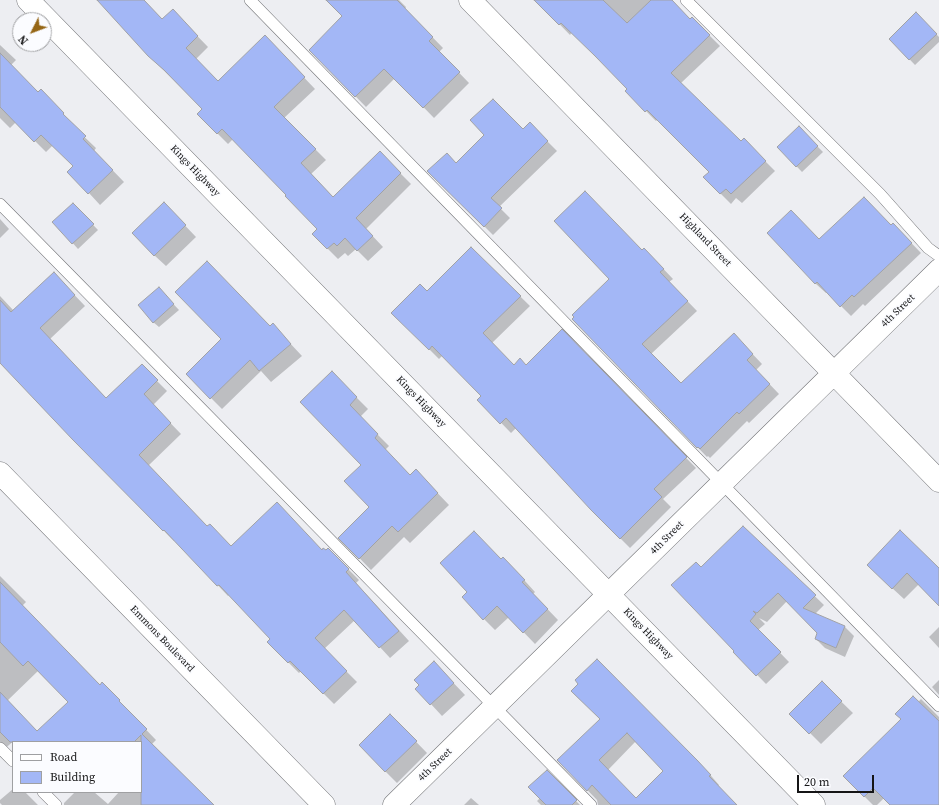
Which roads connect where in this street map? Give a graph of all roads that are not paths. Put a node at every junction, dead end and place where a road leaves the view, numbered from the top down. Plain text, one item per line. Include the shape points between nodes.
1 (28, 0) edge
2 (250, 0) edge
3 (470, 0) edge
4 (686, 0) edge
5 (0, 204) edge
6 (939, 256) edge
7 (939, 270) edge
8 (834, 373) junction
9 (0, 473) edge
10 (939, 481) edge
11 (722, 484) junction
12 (609, 595) junction
13 (939, 706) edge
14 (495, 707) junction
15 (0, 748) edge
16 (12, 760) edge
17 (44, 793) edge
18 (56, 805) edge
19 (324, 805) edge
20 (394, 805) edge
21 (591, 805) edge
22 (814, 805) edge

1 - 12 street, Kings Highway
2 - 11 lane
3 - 8 street, Highland Street
4 - 6 lane via 880,194 928,248
5 - 14 lane
7 - 8 street, 4th Street
8 - 10 street, Highland Street
8 - 11 street, 4th Street
9 - 19 street, Emmons Boulevard
11 - 12 street, 4th Street
11 - 13 lane
12 - 14 street, 4th Street
12 - 22 street, Kings Highway
14 - 20 street, 4th Street
14 - 21 lane
15 - 16 lane
17 - 18 lane

